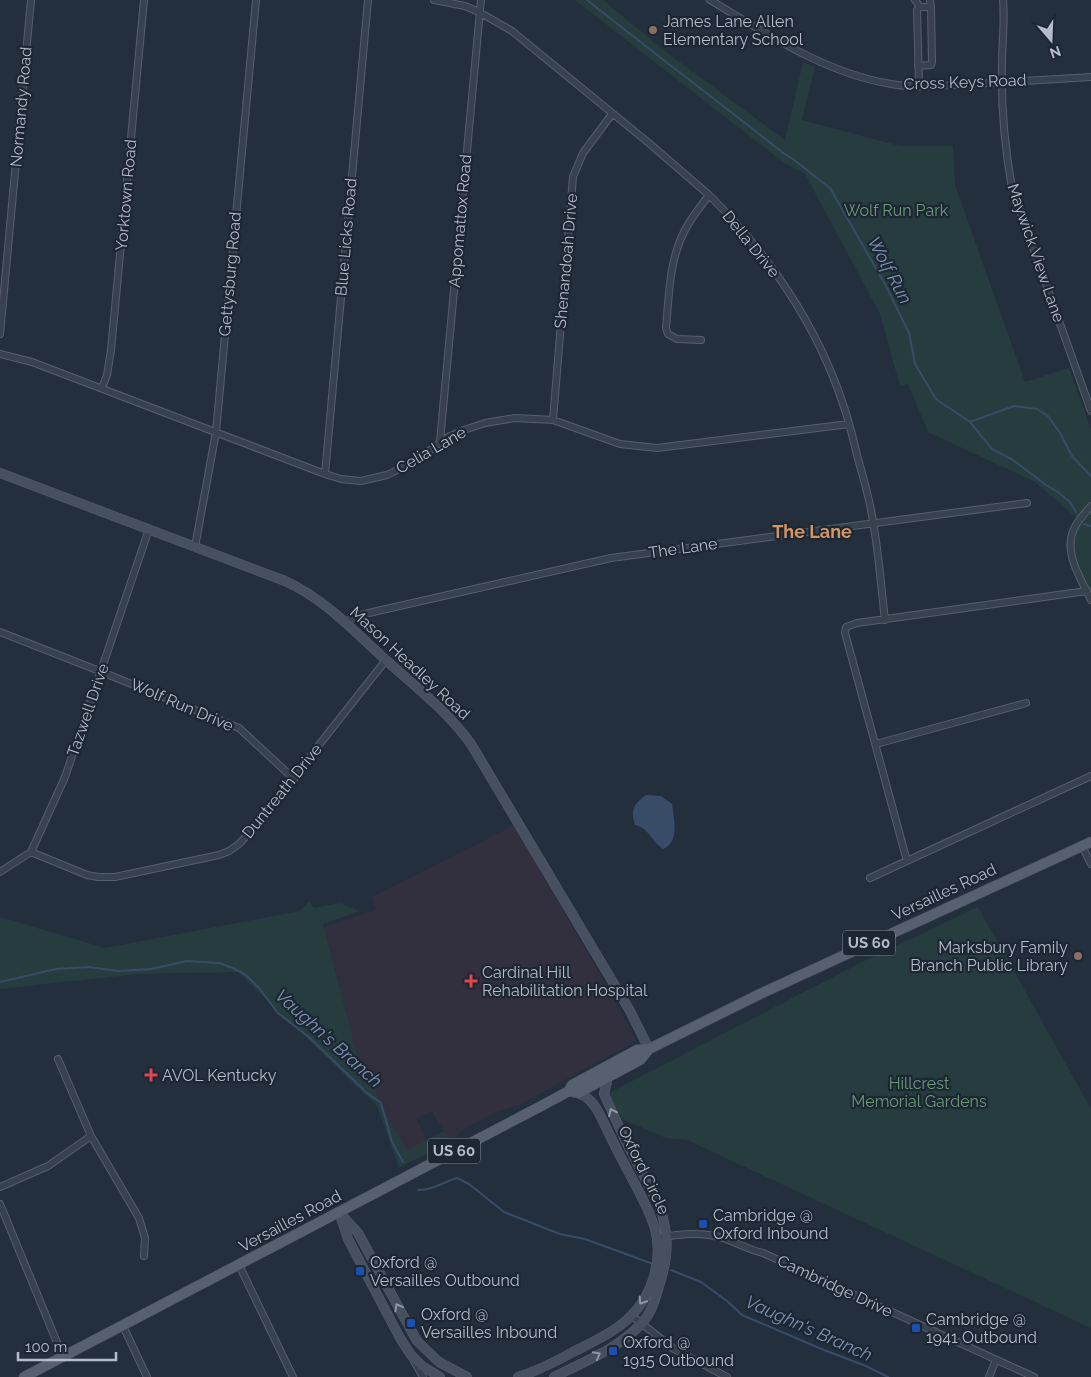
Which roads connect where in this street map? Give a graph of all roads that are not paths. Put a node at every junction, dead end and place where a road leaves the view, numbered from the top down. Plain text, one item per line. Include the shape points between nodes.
1 (31, 0) edge
2 (144, 0) edge
3 (256, 0) edge
4 (368, 0) edge
5 (434, 0) edge
6 (481, 0) edge
7 (710, 0) edge
8 (915, 0) edge
9 (1003, 0) edge
10 (931, 4) edge
11 (920, 7) junction
12 (479, 12) junction
13 (918, 66) junction
14 (1091, 76) edge
15 (1002, 82) junction
16 (919, 87) junction
17 (612, 114) junction
18 (709, 195) junction
19 (0, 334) edge
20 (701, 340) dead end
21 (0, 354) edge
22 (102, 388) junction
23 (1091, 411) edge
24 (553, 420) junction
25 (849, 424) junction
26 (216, 432) junction
27 (440, 442) junction
28 (0, 473) edge
29 (325, 474) junction
30 (1027, 503) dead end
31 (1091, 506) edge
32 (874, 522) junction
33 (149, 529) junction
34 (196, 547) junction
35 (1087, 591) junction
36 (1091, 600) edge
37 (885, 620) junction
38 (345, 622) junction
39 (0, 632) edge
40 (386, 660) junction
41 (102, 672) junction
42 (1026, 703) dead end
43 (876, 744) junction
44 (1091, 776) edge
45 (294, 779) junction
46 (1087, 844) edge
47 (31, 852) junction
48 (907, 861) junction
49 (1091, 864) edge
50 (0, 872) edge
51 (870, 878) dead end
52 (649, 1049) junction
53 (58, 1059) dead end
54 (608, 1077) junction
55 (574, 1092) junction
56 (90, 1136) junction
57 (0, 1188) edge
58 (0, 1204) edge
59 (339, 1212) junction
60 (667, 1236) junction
61 (657, 1238) junction
62 (144, 1256) dead end
63 (239, 1265) junction
64 (632, 1316) junction
65 (642, 1324) junction
66 (122, 1326) junction
67 (411, 1355) junction
68 (63, 1357) junction
69 (996, 1360) junction
70 (463, 1376) edge
71 (24, 1377) edge
72 (147, 1377) edge
73 (293, 1377) edge
74 (423, 1377) edge
75 (440, 1377) edge
76 (518, 1377) edge
77 (554, 1377) edge
78 (725, 1377) edge
79 (989, 1377) edge
80 (1034, 1377) edge

1 - 19 street, Normandy Road
2 - 22 street, Yorktown Road via 112,350
3 - 26 street, Gettysburg Road
4 - 29 street, Blue Licks Road
5 - 12 street, Della Drive
6 - 12 street, Appomattox Road
7 - 16 street, Cross Keys Road via 772,38 846,72 888,84
8 - 11 street
9 - 15 street, Maywick View Lane
10 - 11 street
10 - 13 street via 932,62 931,65
11 - 13 street via 917,10
12 - 17 street, Della Drive via 527,42
12 - 27 street, Appomattox Road
13 - 16 street
14 - 15 street, Cross Keys Road
15 - 16 street, Cross Keys Road
15 - 23 street, Maywick View Lane via 1012,188
17 - 18 street, Della Drive
17 - 24 street, Shenandoah Drive via 583,153 573,177
18 - 20 street via 689,223 677,251 666,328 668,334 677,339
18 - 25 street, Della Drive via 740,227 786,289 822,352
21 - 22 street, Celia Lane via 32,362
22 - 26 street, Celia Lane
24 - 25 street, Celia Lane via 620,444 658,448
24 - 27 street, Celia Lane via 515,418 484,423
25 - 32 street, Della Drive
26 - 29 street, Celia Lane
26 - 34 street, Gettysburg Road
27 - 29 street, Celia Lane via 416,461 387,475 362,481
28 - 33 street, Mason Headley Road
30 - 32 street, The Lane
31 - 35 street via 1076,524 1071,539 1074,564
32 - 37 street, Della Drive
32 - 38 street, The Lane via 611,558 373,612
33 - 34 street, Mason Headley Road
33 - 41 street, Tazwell Drive
34 - 38 street, Mason Headley Road via 299,588 317,598
35 - 36 street
35 - 37 street
37 - 43 street via 857,623 845,629
38 - 40 street, Mason Headley Road
39 - 41 street, Wolf Run Drive
40 - 45 street, Duntreath Drive
40 - 52 street, Mason Headley Road via 444,713 471,744 630,1011
41 - 45 street, Wolf Run Drive via 239,728
41 - 47 street, Tazwell Drive via 65,776
42 - 43 street
43 - 48 street
44 - 48 street
45 - 47 street, Duntreath Drive via 239,844 205,859 107,878 87,875
46 - 49 street
46 - 52 main road, Versailles Road / US 60 via 760,994
47 - 50 street
48 - 51 street
52 - 54 main road, Versailles Road / US 60 via 640,1060
52 - 55 main road, Versailles Road / US 60 via 637,1050 572,1085
53 - 56 street
54 - 55 main road, Versailles Road / US 60
60 -> 54 street, Oxford Circle via 659,1205 604,1094
55 - 59 main road, Versailles Road / US 60
55 - 61 street, Oxford Circle via 586,1096 599,1113 648,1210
56 - 57 street via 48,1166
56 - 62 street via 139,1218 145,1238
58 - 68 street
59 - 63 main road, Versailles Road / US 60
59 - 67 street via 348,1239
70 -> 59 street via 439,1362 417,1341 358,1233
60 - 61 street, Cambridge Drive
60 - 65 street, Oxford Circle via 664,1272 657,1295
60 - 69 street, Cambridge Drive via 708,1235 763,1253
61 -> 64 street, Oxford Circle via 658,1259 653,1280
63 - 66 main road, Versailles Road / US 60
63 - 73 street
64 - 65 street
64 - 76 street, Oxford Circle via 604,1336
77 -> 65 street, Oxford Circle via 615,1345
65 - 78 street via 674,1349
66 - 68 main road, Versailles Road / US 60
66 - 72 street
67 - 74 street
67 - 75 street
68 - 71 main road, Versailles Road / US 60
69 - 79 street
69 - 80 street, Cambridge Drive

